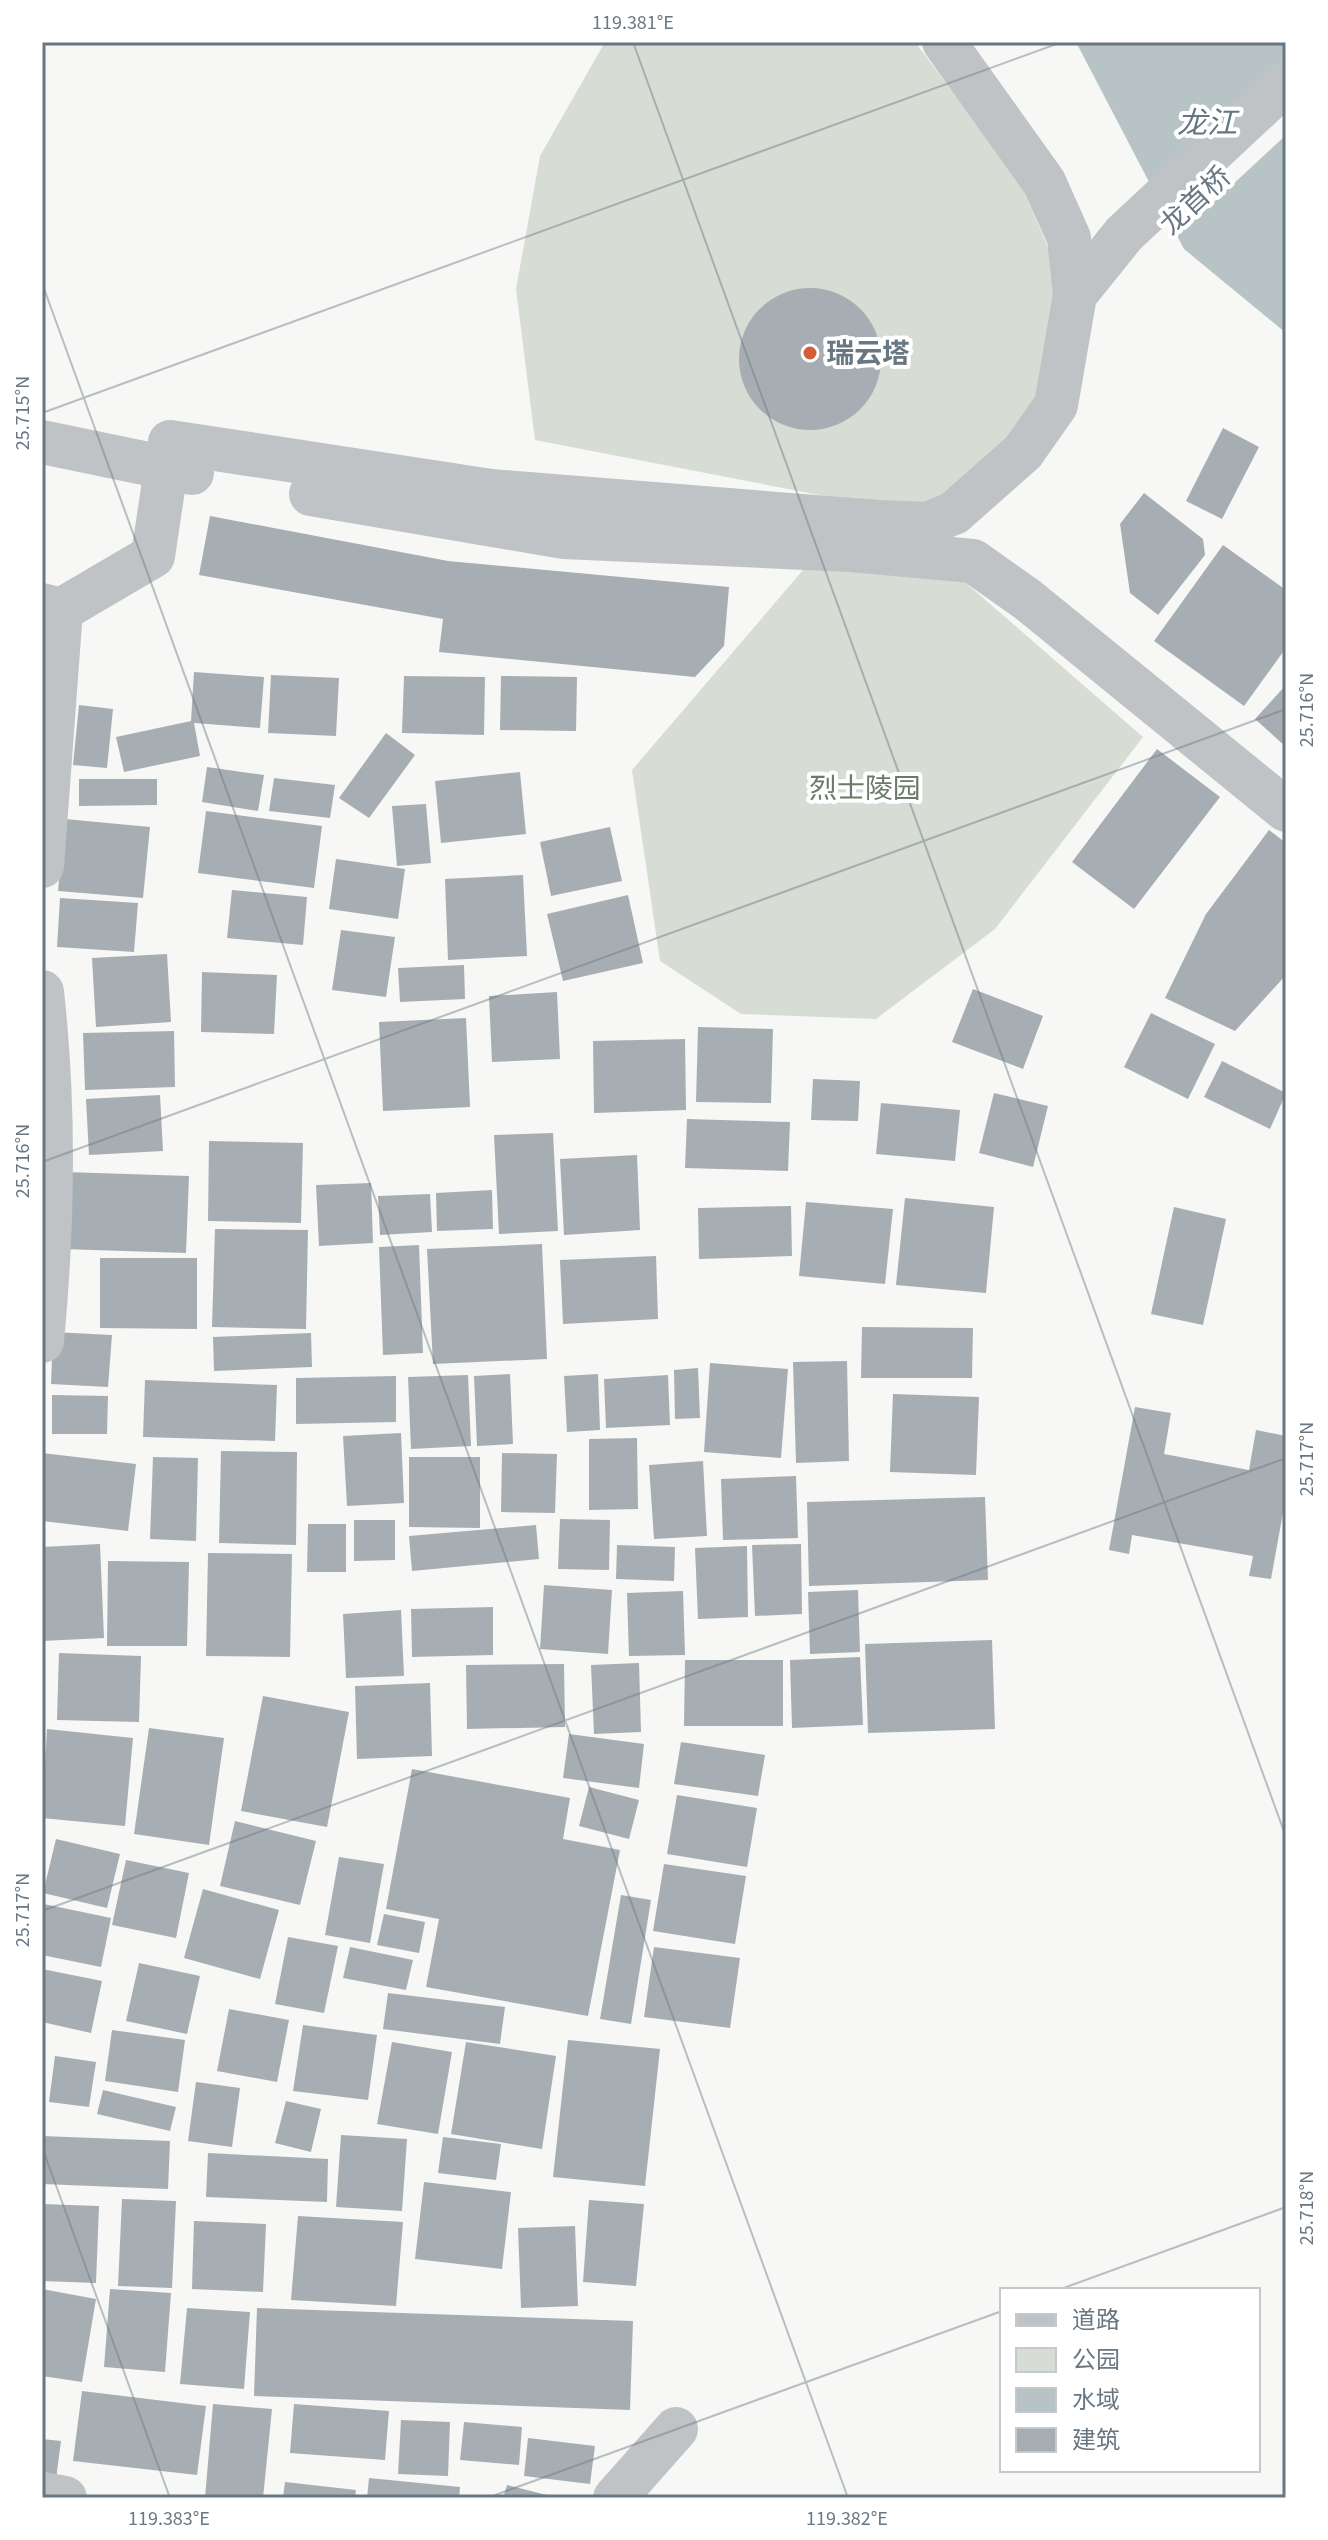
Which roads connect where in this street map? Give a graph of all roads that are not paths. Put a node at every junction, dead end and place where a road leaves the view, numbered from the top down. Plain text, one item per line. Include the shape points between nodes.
1 (944, 42) edge
2 (1286, 83) edge
3 (1286, 116) edge
4 (1132, 242) junction
5 (1075, 295) junction
6 (42, 442) edge
7 (166, 469) junction
8 (51, 608) edge
9 (1286, 810) edge
10 (42, 866) edge
11 (42, 992) edge
12 (42, 1341) edge
13 (676, 2429) dead end
14 (42, 2494) edge
15 (65, 2498) edge
16 (615, 2498) edge

1 - 5 street via 1044,182 1069,238
2 - 4 street, 龙首桥
3 - 4 street, 龙首桥
4 - 5 street
5 - 7 street via 1056,405 1023,452 954,513 927,524 491,491 170,442
6 - 7 street
7 - 8 street via 153,556
7 - 9 street via 564,537 973,561
8 - 10 street
11 - 12 street via 52,1082
13 - 16 street
14 - 15 street

